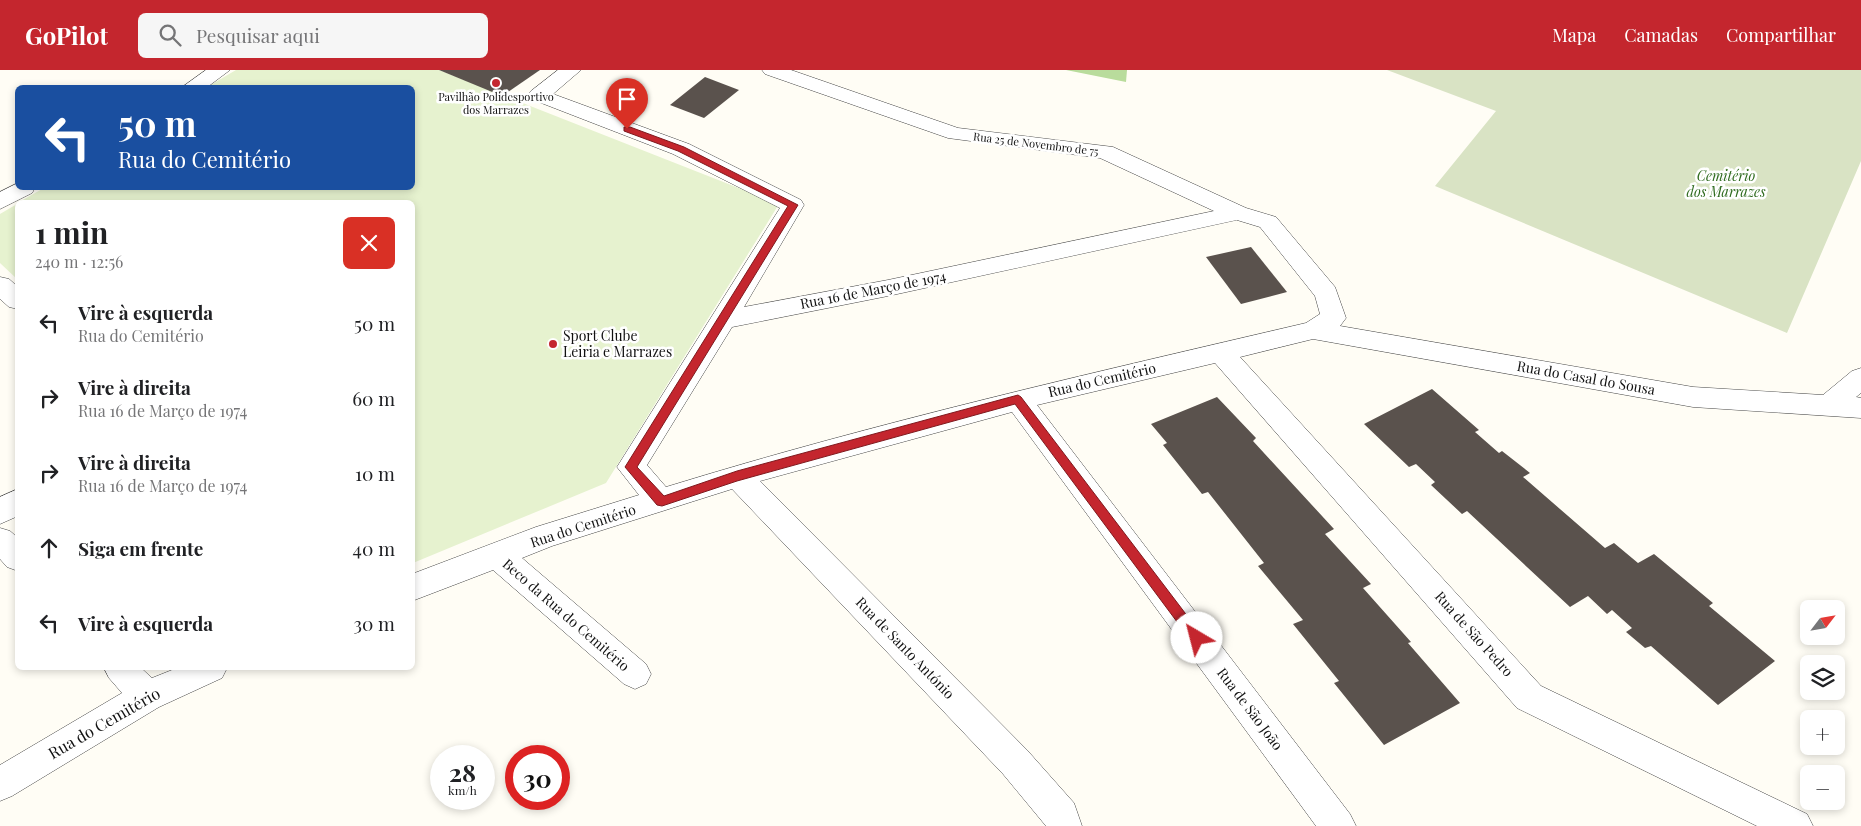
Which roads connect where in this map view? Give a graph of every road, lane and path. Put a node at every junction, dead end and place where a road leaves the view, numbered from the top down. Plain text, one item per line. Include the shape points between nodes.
1 (220, 70) edge
2 (571, 70) edge
3 (772, 70) edge
4 (195, 85) edge
5 (21, 190) edge
6 (0, 202) edge
7 (1238, 213) junction
8 (724, 320) junction
9 (1324, 324) junction
10 (1222, 352) junction
11 (1861, 378) edge
12 (1018, 400) junction
13 (1830, 405) junction
14 (1861, 408) edge
15 (737, 476) junction
16 (662, 501) junction
17 (15, 503) edge
18 (0, 512) edge
19 (0, 540) edge
20 (15, 555) edge
21 (497, 555) junction
22 (415, 587) edge
23 (122, 670) edge
24 (207, 670) edge
25 (635, 674) dead end
26 (147, 696) junction
27 (0, 784) edge
28 (1064, 826) edge
29 (1338, 826) edge
30 (1795, 826) edge

1 - 4 street
2 - 8 street via 538,95 681,149 793,205
3 - 7 street, Rua 25 de Novembro de 75 via 955,134 1105,152
5 - 6 street
7 - 8 street, Rua 16 de Março de 1974
7 - 9 street, Rua 25 de Novembro de 75 via 1268,222 1326,293
8 - 16 street via 631,467
9 - 10 street, Rua do Cemitério
9 - 13 street, Rua do Casal do Sousa via 1693,397
10 - 12 street, Rua do Cemitério
10 - 30 street, Rua de São Pedro via 1529,696
11 - 13 street
12 - 15 street, Rua do Cemitério
12 - 29 street, Rua de São João
13 - 14 street, Rua do Casal do Sousa
15 - 16 street, Rua do Cemitério
15 - 28 street, Rua de Santo António via 1015,762 1062,815
16 - 21 street, Rua do Cemitério via 546,536
17 - 18 street
19 - 20 street
21 - 22 street, Rua do Cemitério
21 - 25 street, Beco da Rua do Cemitério
23 - 26 street
24 - 26 street, Rua do Cemitério
26 - 27 street, Rua do Cemitério

